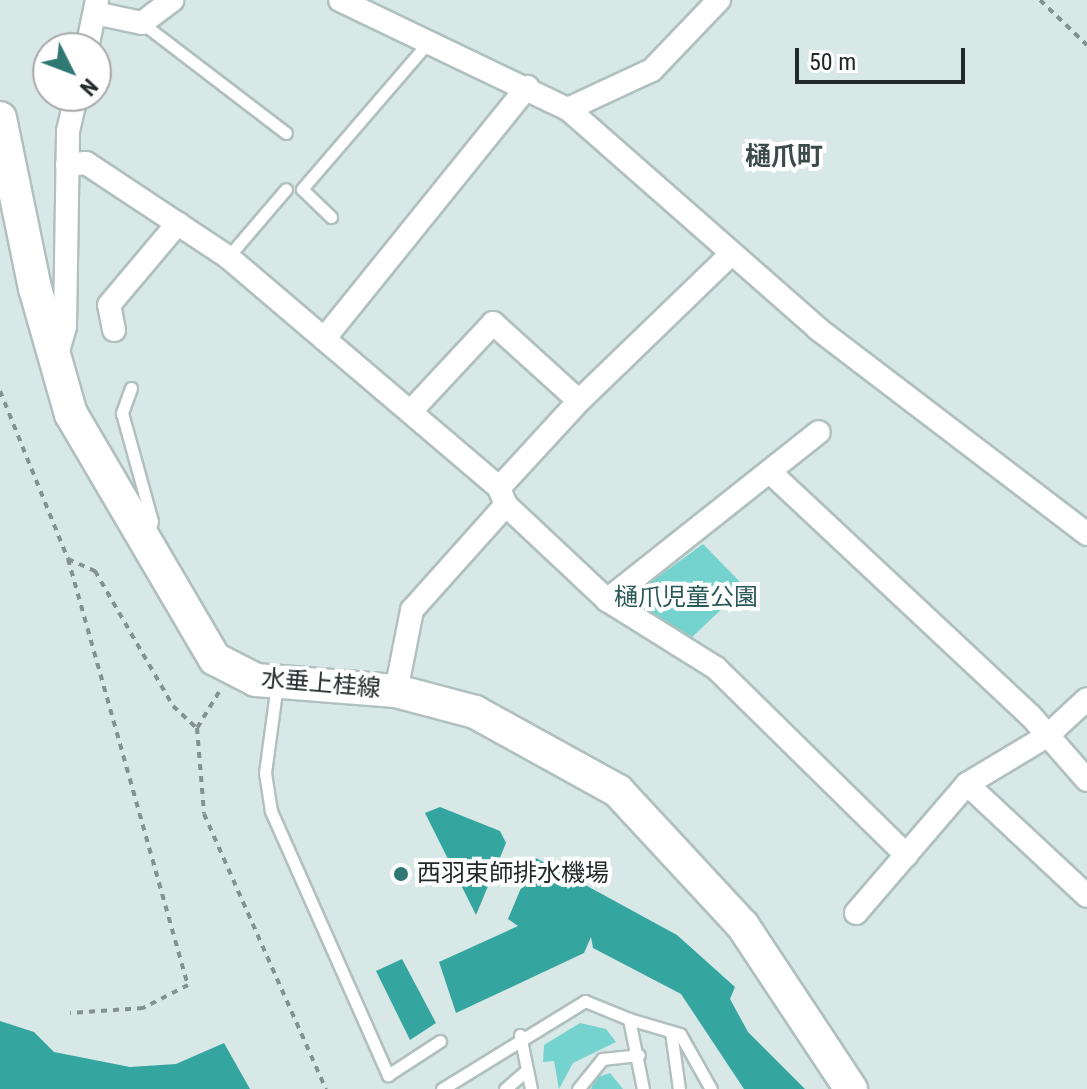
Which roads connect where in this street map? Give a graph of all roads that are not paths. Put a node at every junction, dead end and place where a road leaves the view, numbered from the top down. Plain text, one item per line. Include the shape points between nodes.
1 (172, 0) edge
2 (340, 0) edge
3 (719, 0) edge
4 (96, 7) edge
5 (142, 23) junction
6 (91, 32) edge
7 (425, 46) junction
8 (527, 87) junction
9 (568, 109) junction
10 (74, 112) edge
11 (0, 118) edge
12 (286, 133) dead end
13 (67, 165) junction
14 (286, 189) dead end
15 (331, 217) dead end
16 (178, 223) junction
17 (731, 254) junction
18 (228, 257) junction
19 (114, 330) dead end
20 (324, 339) junction
21 (55, 363) junction
22 (131, 388) dead end
23 (579, 401) junction
24 (412, 410) junction
25 (819, 432) dead end
26 (771, 473) junction
27 (502, 496) junction
28 (1087, 534) edge
29 (143, 547) junction
30 (607, 600) junction
31 (277, 683) junction
32 (396, 691) junction
33 (1087, 699) edge
34 (1047, 736) junction
35 (1087, 780) edge
36 (967, 784) junction
37 (906, 855) junction
38 (1087, 896) edge
39 (856, 913) dead end
40 (629, 1019) junction
41 (671, 1032) junction
42 (520, 1035) junction
43 (440, 1041) dead end
44 (639, 1055) junction
45 (527, 1070) junction
46 (442, 1089) edge
47 (505, 1089) edge
48 (531, 1089) edge
49 (578, 1089) edge
50 (643, 1089) edge
51 (679, 1089) edge
52 (711, 1089) edge
53 (851, 1089) edge

1 - 5 street
2 - 7 street
3 - 9 street via 652,70
4 - 5 street
4 - 6 street
5 - 12 lane
7 - 8 street
7 - 15 lane via 302,189
8 - 9 street
8 - 20 street
9 - 17 street
10 - 13 street
11 - 21 main road, 水垂上桂線
13 - 16 street via 86,163
13 - 21 street via 65,326
14 - 18 lane
16 - 18 street
16 - 19 street via 109,305
17 - 23 street
17 - 28 street
18 - 20 street
20 - 24 street
21 - 29 main road, 水垂上桂線 via 71,414
22 - 29 lane via 122,413 152,521
23 - 24 street via 493,323
23 - 27 street
24 - 27 street
25 - 26 street
26 - 30 street
26 - 34 street
27 - 30 street
27 - 32 street via 412,610
29 - 31 main road, 水垂上桂線 via 191,628 231,673
30 - 37 street via 716,668
31 - 32 main road, 水垂上桂線
31 - 43 lane via 265,773 271,811 388,1075
32 - 53 main road, 水垂上桂線 via 475,712 618,791 743,926
33 - 34 street
34 - 35 street
34 - 36 street
36 - 37 street
36 - 38 street
37 - 39 street
40 - 41 lane
40 - 42 lane via 585,1001
40 - 44 lane
41 - 51 lane
41 - 52 lane via 699,1059
42 - 45 lane
42 - 46 lane
44 - 49 lane via 602,1059
44 - 50 lane
45 - 47 lane
45 - 48 lane

